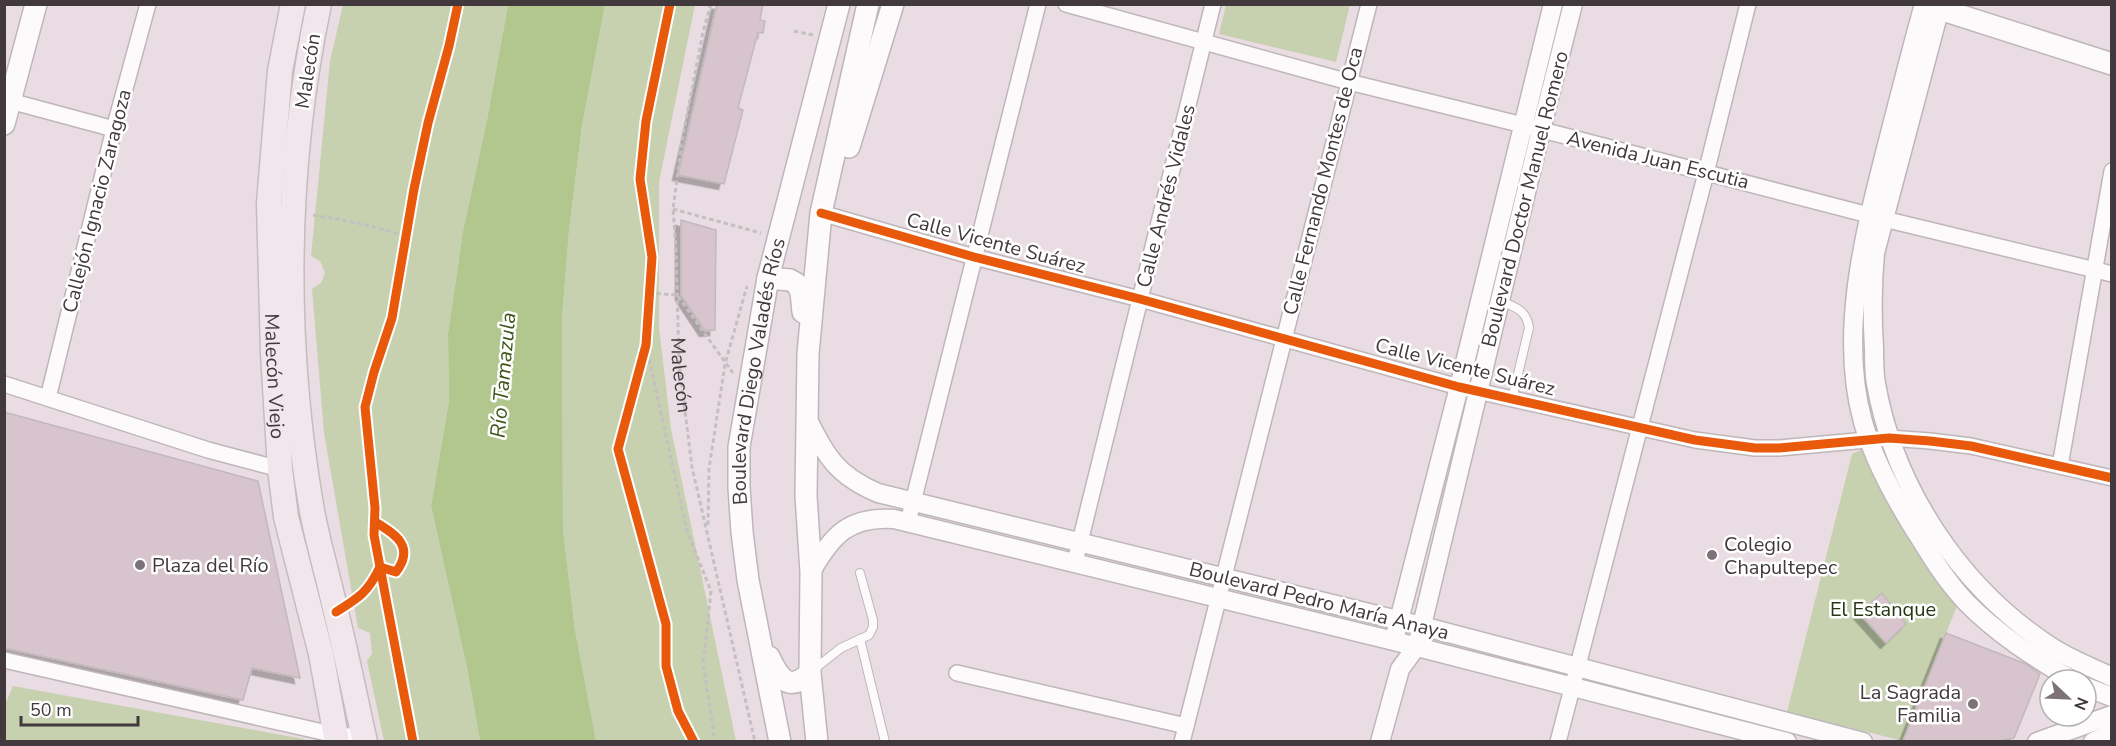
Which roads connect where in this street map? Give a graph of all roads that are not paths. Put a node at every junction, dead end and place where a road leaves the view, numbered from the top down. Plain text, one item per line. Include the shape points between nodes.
1 (36, 4) edge
2 (148, 4) edge
3 (293, 4) edge
4 (319, 4) edge
5 (839, 4) edge
6 (868, 4) edge
7 (893, 4) edge
8 (1038, 4) edge
9 (1066, 4) edge
10 (1213, 4) edge
11 (1369, 4) edge
12 (1553, 4) edge
13 (1573, 4) edge
14 (1748, 4) edge
15 (1932, 6) edge
16 (1204, 42) junction
17 (2112, 64) edge
18 (1349, 82) junction
19 (10, 101) junction
20 (4, 124) edge
21 (1532, 127) junction
22 (114, 129) junction
23 (2112, 171) edge
24 (1706, 173) junction
25 (826, 188) junction
26 (821, 213) junction
27 (1877, 216) junction
28 (974, 257) junction
29 (2093, 270) junction
30 (2112, 274) edge
31 (768, 278) junction
32 (1140, 299) junction
33 (1500, 301) junction
34 (1283, 337) junction
35 (808, 354) junction
36 (4, 384) edge
37 (1459, 387) junction
38 (1479, 391) junction
39 (48, 398) junction
40 (1512, 399) junction
41 (807, 418) junction
42 (1639, 429) junction
43 (1889, 438) junction
44 (1870, 441) junction
45 (2060, 466) junction
46 (280, 469) junction
47 (2112, 478) edge
48 (913, 502) junction
49 (313, 512) junction
50 (908, 522) junction
51 (1080, 543) junction
52 (1075, 562) junction
53 (811, 572) junction
54 (860, 573) dead end
55 (1223, 578) junction
56 (1218, 597) junction
57 (1399, 621) junction
58 (1422, 626) junction
59 (860, 639) junction
60 (761, 640) junction
61 (1394, 641) junction
62 (1417, 646) junction
63 (4, 660) edge
64 (1576, 665) junction
65 (2051, 668) edge
66 (1400, 669) junction
67 (810, 673) junction
68 (957, 673) dead end
69 (2112, 677) edge
70 (1571, 686) junction
71 (1741, 709) junction
72 (2112, 715) edge
73 (1186, 726) junction
74 (2112, 733) edge
75 (1735, 735) edge
76 (337, 738) edge
77 (364, 739) edge
78 (780, 741) edge
79 (817, 741) edge
80 (885, 741) edge
81 (1182, 741) edge
82 (1380, 741) edge
83 (1558, 741) edge
84 (1787, 741) edge
85 (1863, 741) edge
86 (2037, 741) edge
87 (2093, 741) edge

1 - 19 main road
2 - 22 street, Callejón Ignacio Zaragoza
3 - 46 main road, Malecón Viejo via 280,71 269,203
4 - 49 main road, Malecón via 302,111 293,212 292,334
5 - 31 main road, Boulevard Diego Valadés Ríos
6 - 25 main road, Boulevard Diego Valadés Ríos
7 - 25 main road via 840,174
8 - 28 street
9 - 16 street, Avenida Juan Escutia
10 - 16 street, Calle Andrés Vidales
11 - 18 street, Calle Fernando Montes de Oca
12 - 21 street, Boulevard Doctor Manuel Romero
13 - 21 street, Boulevard Doctor Manuel Romero
14 - 24 street
15 - 17 main road
15 - 27 street
16 - 18 street, Avenida Juan Escutia
16 - 32 street, Calle Andrés Vidales
18 - 21 street, Avenida Juan Escutia
18 - 34 street, Calle Fernando Montes de Oca
19 - 20 main road
19 - 22 street
21 - 24 street, Avenida Juan Escutia
21 - 33 street, Boulevard Doctor Manuel Romero
21 - 37 street, Boulevard Doctor Manuel Romero
22 - 39 street, Callejón Ignacio Zaragoza
23 - 29 street
24 - 27 street, Avenida Juan Escutia
24 - 42 street
25 - 26 main road, Boulevard Diego Valadés Ríos
26 - 28 street, Calle Vicente Suárez
26 - 35 main road, Boulevard Diego Valadés Ríos
27 - 29 street, Avenida Juan Escutia
27 - 43 street via 1872,290 1875,381
27 - 44 street via 1860,263 1854,308 1855,378
28 - 32 street, Calle Vicente Suárez
28 - 48 street
29 - 30 street, Avenida Juan Escutia
29 - 45 street
31 - 35 main road via 790,280 799,286
31 - 60 main road, Boulevard Diego Valadés Ríos via 739,447 742,532
32 - 34 street, Calle Vicente Suárez
32 - 51 street, Calle Andrés Vidales
33 - 38 street, Boulevard Doctor Manuel Romero
33 - 40 lane via 1518,308 1528,319
34 - 37 street, Calle Vicente Suárez
34 - 55 street, Calle Fernando Montes de Oca
35 - 41 main road, Boulevard Diego Valadés Ríos
36 - 39 street
37 - 38 street, Calle Vicente Suárez
37 - 57 street, Boulevard Doctor Manuel Romero
38 - 40 street, Calle Vicente Suárez
38 - 58 street, Boulevard Doctor Manuel Romero
39 - 46 street via 207,450
40 - 42 street, Calle Vicente Suárez
41 - 48 street, Boulevard Pedro María Anaya via 827,456 851,480 878,493
41 - 53 main road, Boulevard Diego Valadés Ríos via 806,496
42 - 44 street, Calle Vicente Suárez via 1755,448
42 - 64 street
43 - 44 street, Calle Vicente Suárez
43 - 45 street, Calle Vicente Suárez via 1971,446
43 - 69 street via 1908,484 1967,576 2052,648
44 - 65 street via 1900,505 1941,571 1966,602
45 - 47 street, Calle Vicente Suárez
46 - 49 main road via 291,477
46 - 76 main road, Malecón Viejo via 286,517 321,654
48 - 50 street
48 - 51 street, Boulevard Pedro María Anaya
49 - 77 main road, Malecón
50 - 52 street, Boulevard Pedro María Anaya
50 - 53 street, Boulevard Pedro María Anaya via 881,518 847,527 831,540
51 - 52 street, Calle Andrés Vidales
51 - 55 street, Boulevard Pedro María Anaya
52 - 56 street, Boulevard Pedro María Anaya
53 - 67 main road, Boulevard Diego Valadés Ríos
54 - 59 lane via 873,627 869,635
55 - 56 street, Calle Fernando Montes de Oca
55 - 57 street, Boulevard Pedro María Anaya
56 - 61 street, Boulevard Pedro María Anaya
56 - 73 street, Calle Fernando Montes de Oca
57 - 58 street, Boulevard Pedro María Anaya
57 - 61 street, Boulevard Doctor Manuel Romero
58 - 62 street, Boulevard Doctor Manuel Romero
58 - 64 street, Boulevard Pedro María Anaya
59 - 67 lane via 841,648
59 - 80 lane
60 - 67 main road via 781,679 801,680
60 - 78 main road, Boulevard Diego Valadés Ríos
61 - 62 street, Boulevard Pedro María Anaya
61 - 66 street, Boulevard Doctor Manuel Romero
62 - 66 street, Boulevard Doctor Manuel Romero
62 - 70 street, Boulevard Pedro María Anaya
63 - 76 street
64 - 70 street
64 - 71 street, Boulevard Pedro María Anaya
66 - 82 street, Boulevard Doctor Manuel Romero
67 - 79 main road, Boulevard Diego Valadés Ríos
68 - 73 street
70 - 75 street, Boulevard Pedro María Anaya
70 - 83 street
71 - 75 street
71 - 85 street, Boulevard Pedro María Anaya
72 - 86 street
73 - 81 street, Calle Fernando Montes de Oca
74 - 87 street
75 - 84 street, Boulevard Pedro María Anaya
76 - 77 street

